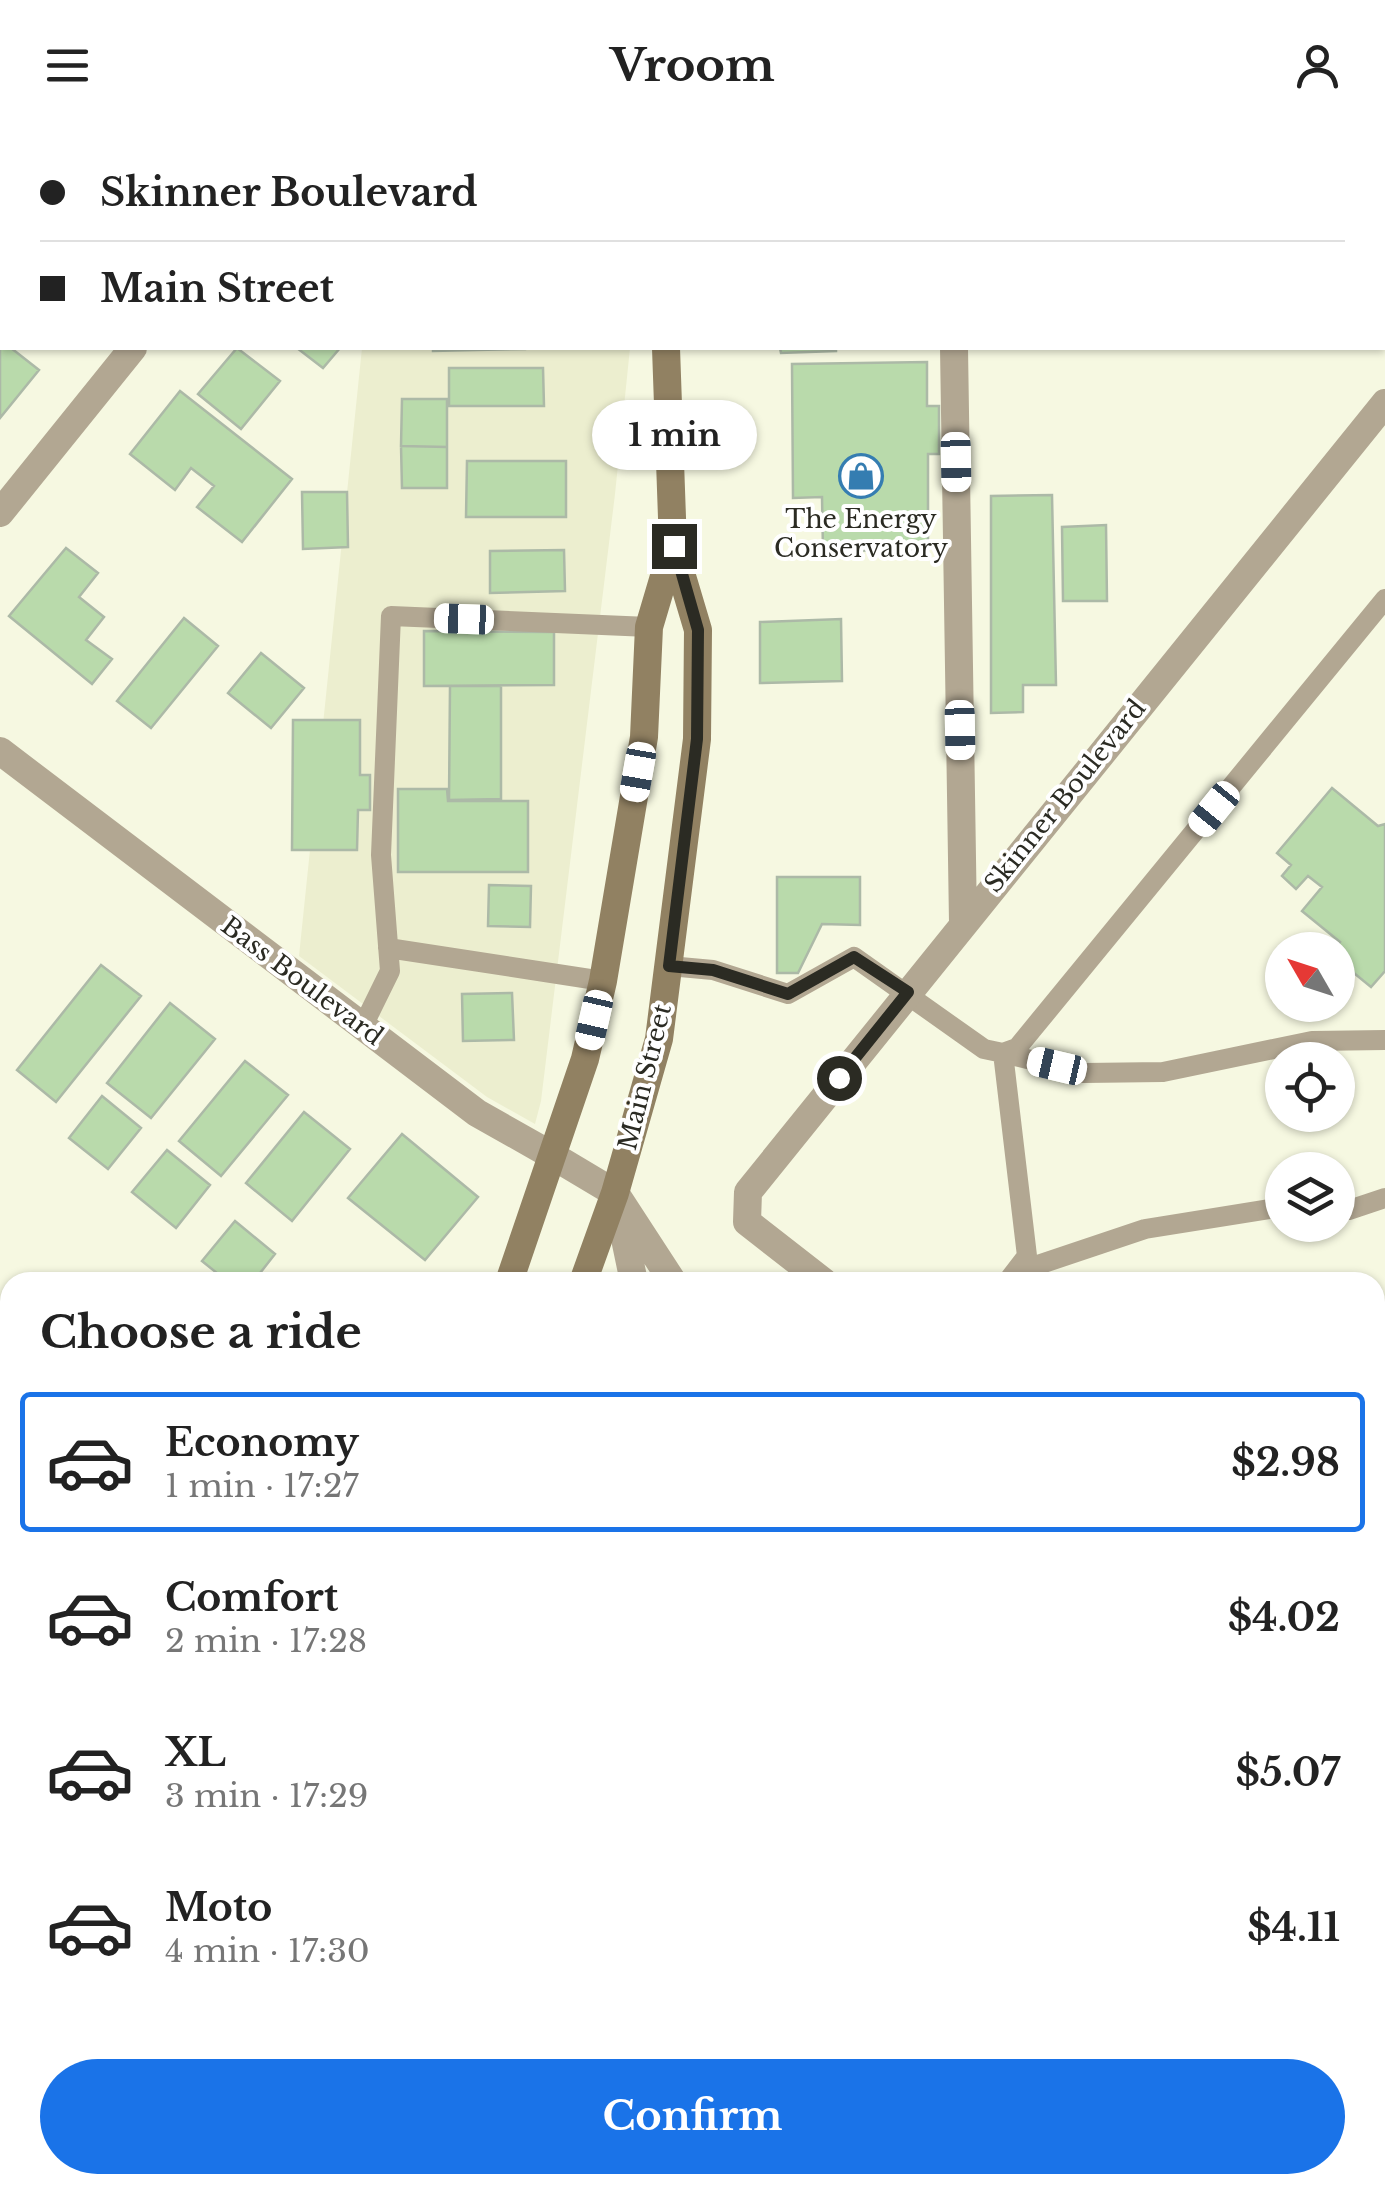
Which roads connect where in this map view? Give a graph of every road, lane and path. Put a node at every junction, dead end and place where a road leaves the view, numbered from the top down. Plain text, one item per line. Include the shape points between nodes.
1 (131, 350) edge
2 (666, 350) edge
3 (954, 350) edge
4 (1385, 403) edge
5 (0, 512) edge
6 (674, 546) junction
7 (1385, 599) edge
8 (650, 626) junction
9 (0, 751) edge
10 (963, 922) junction
11 (388, 948) junction
12 (669, 966) junction
13 (603, 982) junction
14 (908, 992) junction
15 (362, 1028) junction
16 (1385, 1040) edge
17 (1003, 1053) junction
18 (553, 1156) junction
19 (616, 1194) junction
20 (1385, 1198) edge
21 (1355, 1208) edge
22 (1265, 1210) edge
23 (512, 1272) edge
24 (587, 1272) edge
25 (632, 1272) edge
26 (667, 1272) edge
27 (811, 1272) edge
28 (1018, 1272) edge
29 (1034, 1272) edge

1 - 5 street
2 - 6 main road, Main Street
3 - 10 street
4 - 10 street, Skinner Boulevard
6 - 8 main road, Main Street
6 - 12 main road, Main Street via 698,630 697,739
7 - 17 lane via 1017,1048
8 - 11 lane via 390,616 381,855
8 - 13 main road, Main Street via 644,737
9 - 15 street, Bass Boulevard
10 - 14 street, Skinner Boulevard
11 - 13 lane
11 - 15 lane via 390,972
12 - 14 lane via 713,970 788,994 854,957
12 - 19 main road, Main Street via 659,1039
13 - 18 main road, Main Street
14 - 17 lane via 984,1049
14 - 27 street, Skinner Boulevard via 748,1192 747,1222
15 - 18 street, Bass Boulevard via 477,1113
16 - 17 lane via 1312,1041 1163,1072 1084,1072
17 - 28 lane via 1027,1256
18 - 19 street, Bass Boulevard
18 - 23 main road
19 - 24 main road
19 - 25 street, Main Street
19 - 26 street
20 - 21 lane
22 - 29 lane via 1145,1228

